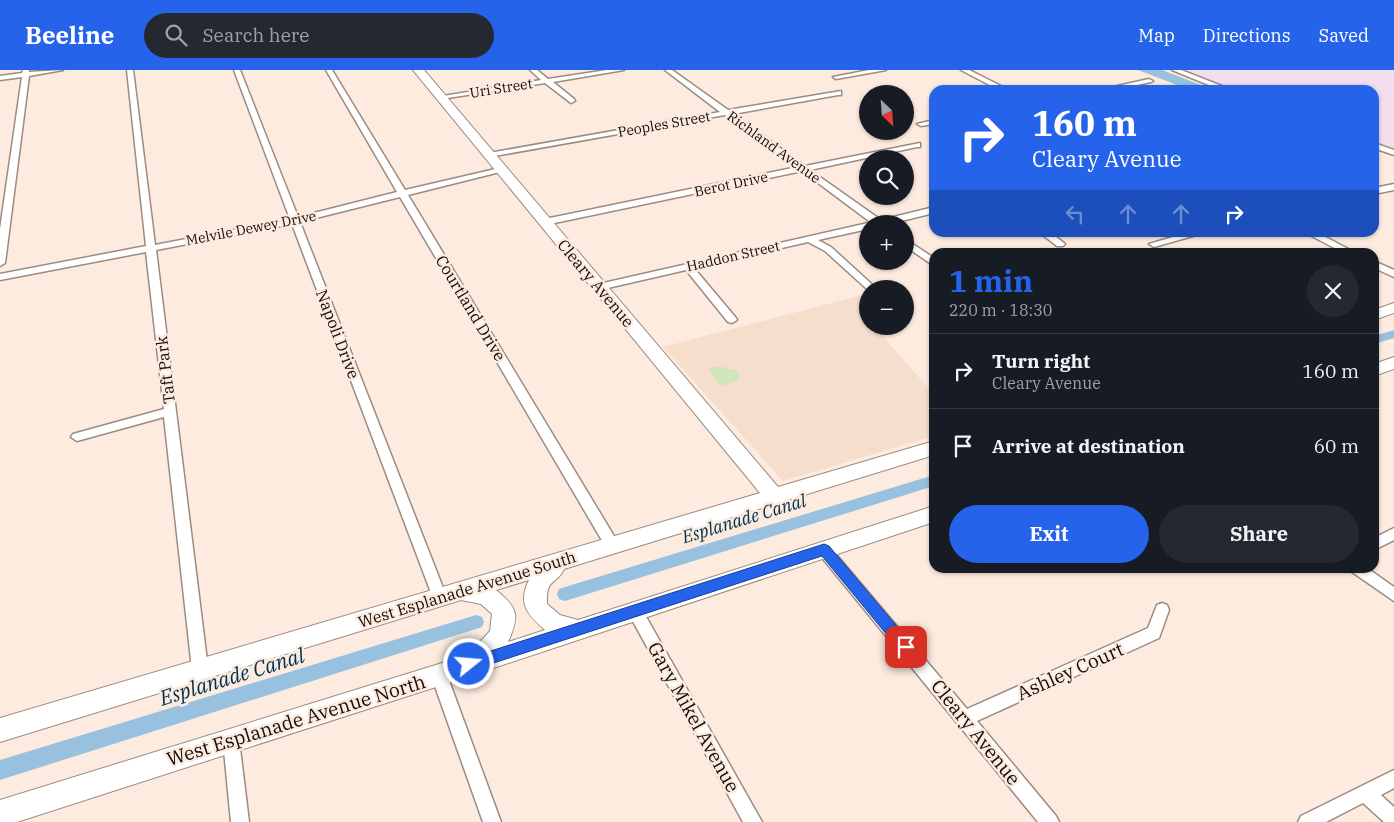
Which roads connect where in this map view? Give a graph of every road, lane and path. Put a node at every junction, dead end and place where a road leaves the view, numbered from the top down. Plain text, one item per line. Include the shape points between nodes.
1 (60, 70) edge
2 (130, 70) edge
3 (237, 70) edge
4 (329, 70) edge
5 (418, 70) edge
6 (533, 70) edge
7 (621, 70) edge
8 (668, 70) edge
9 (883, 70) edge
10 (964, 70) edge
11 (1175, 70) edge
12 (25, 72) edge
13 (836, 77) dead end
14 (0, 78) edge
15 (547, 81) junction
16 (1149, 81) dead end
17 (996, 85) edge
18 (1129, 85) edge
19 (1215, 85) edge
20 (838, 93) dead end
21 (441, 97) junction
22 (571, 101) dead end
23 (727, 113) junction
24 (929, 123) edge
25 (921, 124) dead end
26 (917, 145) dead end
27 (1379, 147) edge
28 (1394, 153) edge
29 (489, 155) junction
30 (804, 168) junction
31 (501, 169) junction
32 (1394, 187) edge
33 (1379, 191) edge
34 (403, 194) junction
35 (929, 211) edge
36 (867, 215) edge
37 (914, 215) edge
38 (294, 220) junction
39 (545, 222) junction
40 (859, 228) edge
41 (1050, 237) edge
42 (1183, 237) edge
43 (1318, 237) edge
44 (809, 239) junction
45 (1060, 244) dead end
46 (1154, 244) dead end
47 (151, 247) junction
48 (1341, 248) edge
49 (914, 249) edge
50 (929, 259) edge
51 (0, 263) edge
52 (1379, 266) edge
53 (688, 267) junction
54 (1394, 274) edge
55 (0, 276) edge
56 (862, 280) edge
57 (599, 287) junction
58 (1394, 308) edge
59 (1379, 312) edge
60 (732, 320) dead end
61 (1394, 363) edge
62 (1379, 368) edge
63 (170, 411) junction
64 (77, 436) dead end
65 (929, 450) edge
66 (774, 496) junction
67 (929, 516) edge
68 (1394, 534) edge
69 (1379, 542) edge
70 (612, 546) junction
71 (824, 550) junction
72 (562, 560) junction
73 (1364, 573) edge
74 (449, 595) junction
75 (1394, 595) edge
76 (1162, 610) dead end
77 (634, 611) junction
78 (578, 630) junction
79 (469, 664) junction
80 (200, 669) junction
81 (439, 675) junction
82 (964, 718) junction
83 (0, 730) edge
84 (231, 740) junction
85 (1394, 778) edge
86 (1365, 793) junction
87 (0, 814) edge
88 (1394, 819) edge
89 (240, 822) edge
90 (492, 822) edge
91 (753, 822) edge
92 (1050, 822) edge
93 (1307, 822) edge

1 - 12 street
2 - 47 street, Taft Park
3 - 38 street, Napoli Drive
4 - 34 street, Courtland Drive
5 - 21 main road, Cleary Avenue
6 - 15 street
7 - 15 street, Uri Street
8 - 23 street, Richland Avenue
9 - 13 street
10 - 17 street
11 - 19 street
12 - 14 street
12 - 51 street
15 - 21 street, Uri Street
15 - 22 street
16 - 18 street
20 - 23 street, Peoples Street
21 - 29 main road, Cleary Avenue
23 - 29 street, Peoples Street
23 - 30 street, Richland Avenue
24 - 25 street
26 - 30 street, Berot Drive
27 - 28 street
29 - 31 main road, Cleary Avenue
30 - 36 street, Richland Avenue
30 - 39 street, Berot Drive
31 - 34 street, Melvile Dewey Drive
31 - 39 main road, Cleary Avenue
32 - 33 street
34 - 38 street, Melvile Dewey Drive
34 - 70 street, Courtland Drive
35 - 37 street
38 - 47 street, Melvile Dewey Drive
38 - 74 street, Napoli Drive
39 - 57 main road, Cleary Avenue
40 - 44 street, Haddon Street
41 - 45 street
42 - 46 street
43 - 48 street
44 - 53 street, Haddon Street
44 - 56 street via 828,250
47 - 55 street, Melvile Dewey Drive
47 - 63 street, Taft Park
49 - 50 street
52 - 54 street
53 - 57 street, Haddon Street
53 - 60 street
57 - 66 main road, Cleary Avenue
58 - 59 main road
61 - 62 main road
63 - 64 street
63 - 80 street, Taft Park
65 - 66 main road, West Esplanade Avenue South
66 - 70 main road, West Esplanade Avenue South
67 - 71 main road, West Esplanade Avenue North
68 - 69 street
70 - 72 main road, West Esplanade Avenue South
71 - 77 main road, West Esplanade Avenue North
71 - 82 street, Cleary Avenue
72 - 74 main road, West Esplanade Avenue South
72 - 78 main road via 538,580 536,608 554,624
73 - 75 street
74 - 79 main road via 486,595 504,610 498,642
74 - 80 main road, West Esplanade Avenue South
76 - 82 street, Ashley Court via 1154,633
77 - 78 main road, West Esplanade Avenue North
77 - 91 street, Gary Mikel Avenue
78 - 79 main road, West Esplanade Avenue North
79 - 81 main road, West Esplanade Avenue North
80 - 83 main road, West Esplanade Avenue South
81 - 84 main road, West Esplanade Avenue North
81 - 90 street
82 - 92 street, Cleary Avenue
84 - 87 main road, West Esplanade Avenue North
84 - 89 street
85 - 86 street
86 - 88 street
86 - 93 street

